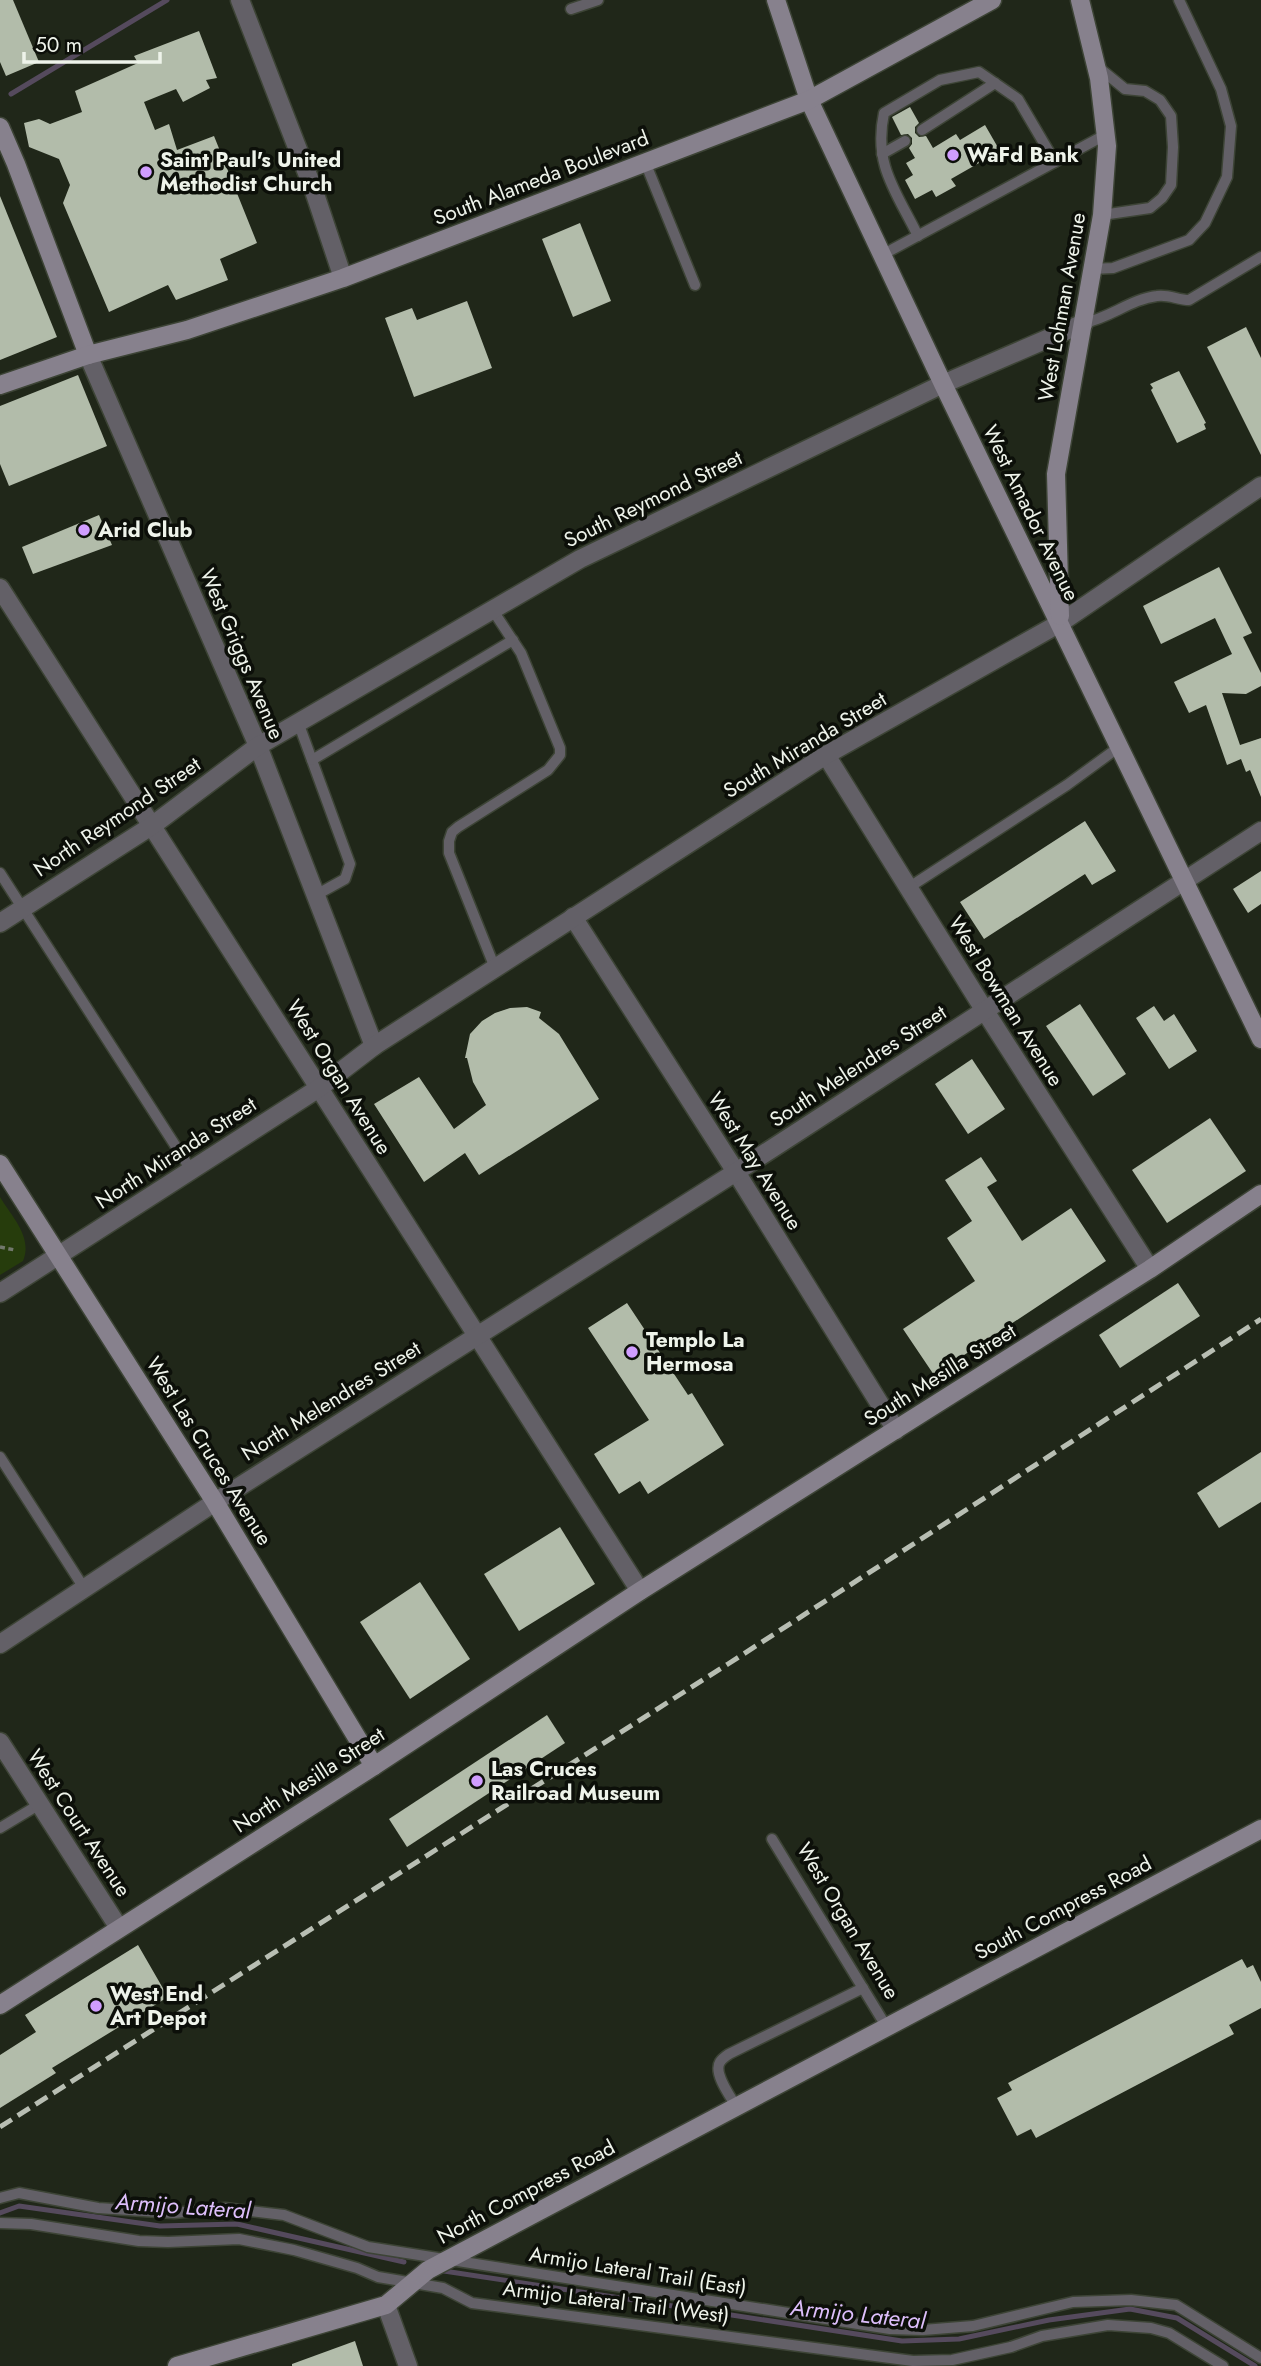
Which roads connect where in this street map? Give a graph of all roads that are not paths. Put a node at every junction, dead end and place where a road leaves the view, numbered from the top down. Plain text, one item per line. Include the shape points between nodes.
1 (240, 0) edge
2 (598, 0) edge
3 (776, 0) edge
4 (992, 0) edge
5 (1080, 0) edge
6 (1180, 0) edge
7 (571, 9) dead end
8 (1095, 64) junction
9 (995, 83) junction
10 (809, 100) junction
11 (0, 127) edge
12 (922, 130) dead end
13 (1105, 135) junction
14 (905, 141) dead end
15 (882, 154) junction
16 (645, 162) junction
17 (1055, 162) junction
18 (1102, 215) junction
19 (918, 236) junction
20 (882, 255) junction
21 (1261, 257) edge
22 (1092, 269) junction
23 (343, 278) junction
24 (695, 285) dead end
25 (1084, 323) junction
26 (88, 355) junction
27 (943, 384) junction
28 (0, 385) edge
29 (1261, 486) edge
30 (0, 588) edge
31 (492, 609) junction
32 (1060, 623) junction
33 (513, 640) junction
34 (298, 722) junction
35 (258, 746) junction
36 (1119, 747) junction
37 (826, 755) junction
38 (312, 760) junction
39 (153, 825) junction
40 (1261, 831) edge
41 (0, 873) edge
42 (1183, 881) junction
43 (908, 888) junction
44 (316, 895) junction
45 (22, 909) junction
46 (573, 917) junction
47 (0, 923) edge
48 (495, 968) junction
49 (985, 1011) junction
50 (1261, 1039) edge
51 (374, 1046) junction
52 (319, 1088) junction
53 (0, 1164) edge
54 (191, 1170) junction
55 (736, 1172) junction
56 (1261, 1194) edge
57 (58, 1255) junction
58 (1150, 1269) junction
59 (0, 1293) edge
60 (477, 1336) junction
61 (896, 1430) junction
62 (0, 1457) edge
63 (215, 1502) junction
64 (85, 1588) junction
65 (640, 1591) junction
66 (0, 1644) edge
67 (0, 1742) edge
68 (374, 1766) junction
69 (40, 1804) junction
70 (0, 1828) edge
71 (1261, 1829) edge
72 (772, 1839) dead end
73 (119, 1928) junction
74 (863, 1988) junction
75 (0, 2004) edge
76 (886, 2026) junction
77 (736, 2106) junction
78 (0, 2198) edge
79 (0, 2223) edge
80 (447, 2260) junction
81 (413, 2283) junction
82 (386, 2305) junction
83 (1261, 2358) edge
84 (177, 2366) edge
85 (408, 2366) edge
86 (1223, 2366) edge

1 - 23 street
2 - 7 lane
3 - 10 street, West Amador Avenue
4 - 10 street, South Alameda Boulevard
5 - 8 street, West Lohman Avenue
6 - 22 lane via 1221,89 1231,126 1227,177 1205,223 1189,240 1113,268
8 - 13 street, West Lohman Avenue
8 - 18 lane via 1125,89 1160,100 1171,116 1173,147 1171,185 1162,198 1150,208
9 - 12 lane
9 - 15 lane via 979,72 940,80 884,113
9 - 17 lane via 1018,99
10 - 16 street, South Alameda Boulevard
10 - 20 street, West Amador Avenue
11 - 26 street, West Griggs Avenue
13 - 17 lane
13 - 18 street, West Lohman Avenue
14 - 15 lane
15 - 19 lane via 883,165
16 - 23 street, South Alameda Boulevard
16 - 24 lane
17 - 19 lane
18 - 22 street, West Lohman Avenue
19 - 20 lane
20 - 27 street, West Amador Avenue
21 - 25 lane via 1189,300 1154,296
22 - 25 street, West Lohman Avenue
23 - 26 street, South Alameda Boulevard via 187,330
25 - 27 street, South Reymond Street
25 - 32 street, West Lohman Avenue via 1056,474
26 - 28 street, South Alameda Boulevard
26 - 35 street, West Griggs Avenue
27 - 31 street, South Reymond Street via 580,559
27 - 32 street, West Amador Avenue
29 - 32 street, South Miranda Street
30 - 39 street, West Organ Avenue
31 - 33 lane
31 - 34 street, South Reymond Street
32 - 36 street, West Amador Avenue
32 - 37 street, South Miranda Street
33 - 38 lane
33 - 48 lane via 560,755 548,770 458,827 449,841 453,863
34 - 35 street, South Reymond Street
34 - 38 lane
35 - 39 street, North Reymond Street
35 - 44 street, West Griggs Avenue
36 - 42 street, West Amador Avenue
36 - 43 lane
37 - 43 street, West Bowman Avenue
37 - 46 street, South Miranda Street
38 - 44 lane via 350,864 345,879
39 - 45 street, North Reymond Street
39 - 52 street, West Organ Avenue
40 - 42 street, South Melendres Street
41 - 45 lane
42 - 49 street, South Melendres Street
42 - 50 street, West Amador Avenue
43 - 49 street, West Bowman Avenue
44 - 51 street, West Griggs Avenue
45 - 47 street, North Reymond Street
45 - 54 lane
46 - 48 street, South Miranda Street
46 - 55 street, West May Avenue
48 - 51 street, South Miranda Street
49 - 55 street, South Melendres Street
49 - 58 street, West Bowman Avenue
51 - 52 street, North Miranda Street
52 - 54 street, North Miranda Street
52 - 60 street, West Organ Avenue
53 - 57 street, West Las Cruces Avenue
54 - 57 street, North Miranda Street
55 - 60 street, South Melendres Street
55 - 61 street, West May Avenue
56 - 58 street, South Mesilla Street
57 - 59 street, North Miranda Street
57 - 63 street, West Las Cruces Avenue
58 - 61 street, South Mesilla Street
60 - 63 street, North Melendres Street
60 - 65 street, West Organ Avenue
61 - 65 street, South Mesilla Street
62 - 64 lane
63 - 64 street, North Melendres Street
63 - 68 street, West Las Cruces Avenue
64 - 66 street, North Melendres Street
65 - 68 street, North Mesilla Street
67 - 69 street, West Court Avenue
68 - 73 street, North Mesilla Street
69 - 70 lane
69 - 73 street, West Court Avenue
71 - 76 street, South Compress Road
72 - 74 lane, West Organ Avenue
73 - 75 street, North Mesilla Street
74 - 76 lane, West Organ Avenue
74 - 77 lane via 729,2054 718,2069
76 - 77 street, North Compress Road
77 - 80 street, North Compress Road
78 - 80 lane, Armijo Lateral Trail (East) via 19,2193 98,2208 174,2213 225,2208 284,2215 368,2247
79 - 81 lane, Armijo Lateral Trail (West) via 139,2241 239,2239
80 - 81 street, North Compress Road
80 - 83 lane, Armijo Lateral Trail (East) via 890,2329 974,2326 1073,2302 1131,2300 1176,2305
81 - 82 street, North Compress Road
81 - 86 lane, Armijo Lateral Trail (West) via 443,2288 472,2303 913,2361 952,2360 1072,2329 1108,2325 1151,2328 1169,2333
82 - 84 street, North Compress Road
82 - 85 street

